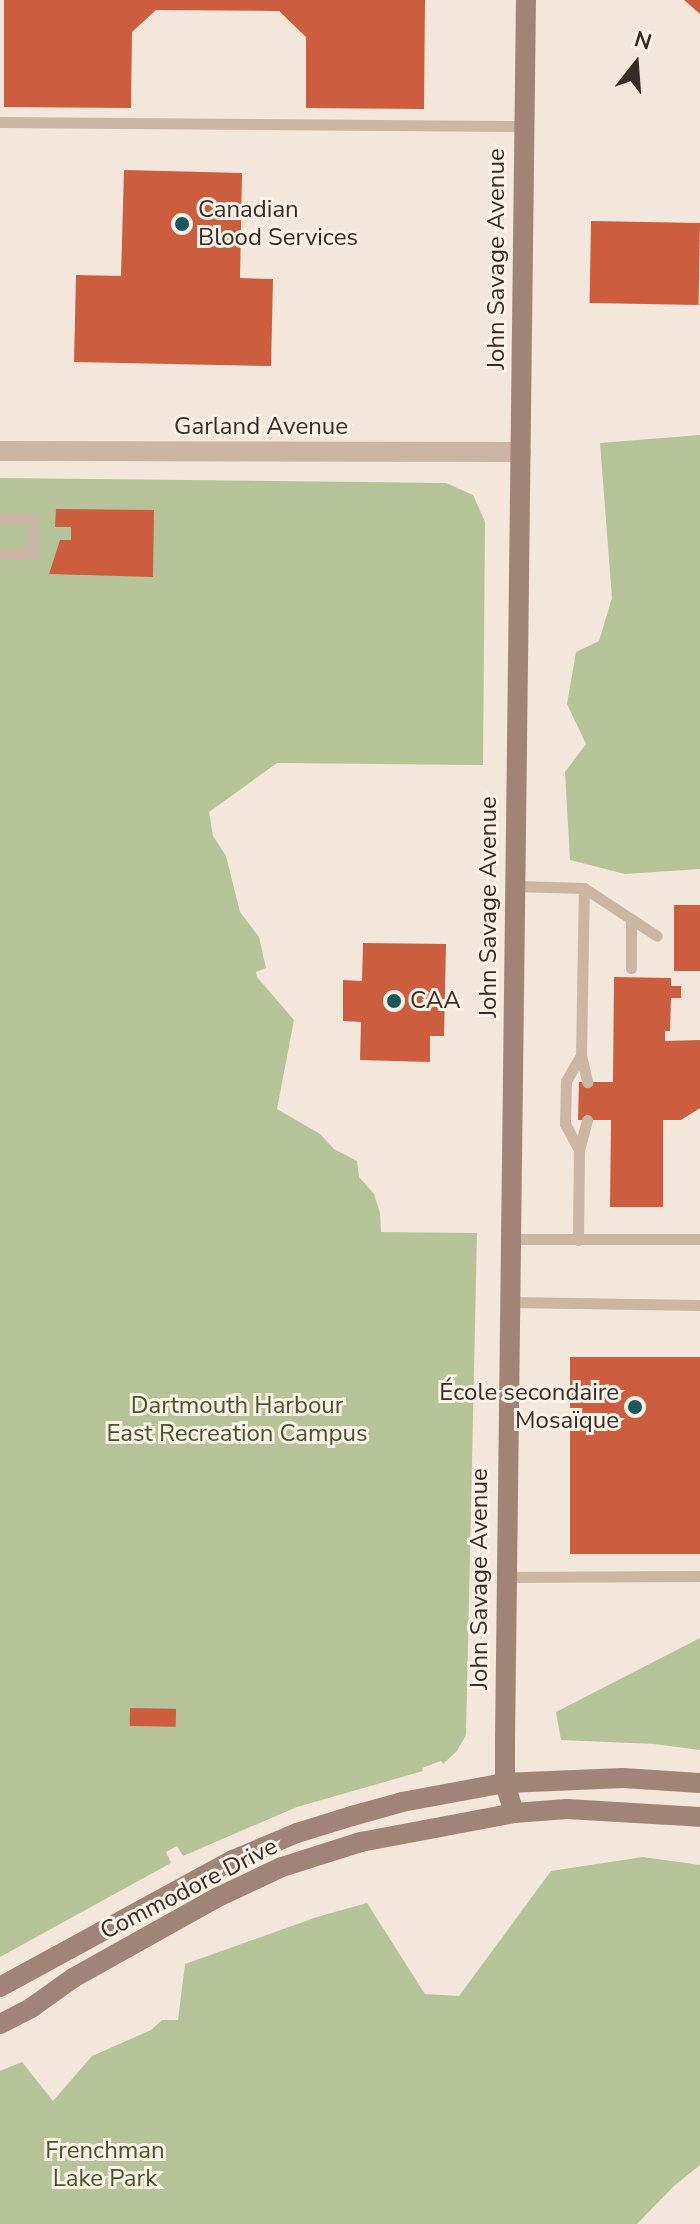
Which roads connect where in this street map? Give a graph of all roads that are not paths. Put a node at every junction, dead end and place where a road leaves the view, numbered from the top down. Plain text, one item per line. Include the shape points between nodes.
1 (526, 0) edge
2 (0, 122) edge
3 (524, 126) junction
4 (0, 451) edge
5 (521, 452) junction
6 (0, 519) edge
7 (0, 554) edge
8 (515, 886) junction
9 (584, 888) junction
10 (631, 919) junction
11 (657, 936) dead end
12 (631, 968) dead end
13 (581, 1055) junction
14 (587, 1082) dead end
15 (587, 1120) dead end
16 (579, 1150) junction
17 (512, 1239) junction
18 (700, 1239) edge
19 (578, 1240) junction
20 (511, 1302) junction
21 (700, 1305) edge
22 (700, 1576) edge
23 (506, 1577) junction
24 (505, 1783) junction
25 (700, 1783) edge
26 (514, 1813) junction
27 (700, 1817) edge
28 (148, 1905) junction
29 (158, 1930) junction
30 (0, 1987) edge
31 (0, 2024) edge

1 - 3 main road, John Savage Avenue
2 - 3 lane
3 - 5 main road, John Savage Avenue
4 - 5 street, Garland Avenue
5 - 8 main road, John Savage Avenue
6 - 7 lane via 32,519 33,554
8 - 9 lane
8 - 17 main road, John Savage Avenue
9 - 10 lane
9 - 13 lane
10 - 11 lane
10 - 12 lane
13 - 14 lane
13 - 16 lane via 566,1081 565,1124
15 - 16 lane
16 - 19 lane
17 - 19 lane
17 - 20 main road, John Savage Avenue
18 - 19 lane
20 - 21 lane
20 - 23 main road, John Savage Avenue
22 - 23 lane
23 - 24 main road, John Savage Avenue
24 - 25 main road, Commodore Drive via 623,1778
24 - 26 main road, John Savage Avenue
24 - 28 main road, Commodore Drive via 402,1802 297,1833
26 - 27 main road, Commodore Drive via 567,1809
26 - 29 main road, Commodore Drive via 399,1833 322,1854 248,1883
28 - 29 lane
28 - 30 main road, Commodore Drive
29 - 31 main road, Commodore Drive

